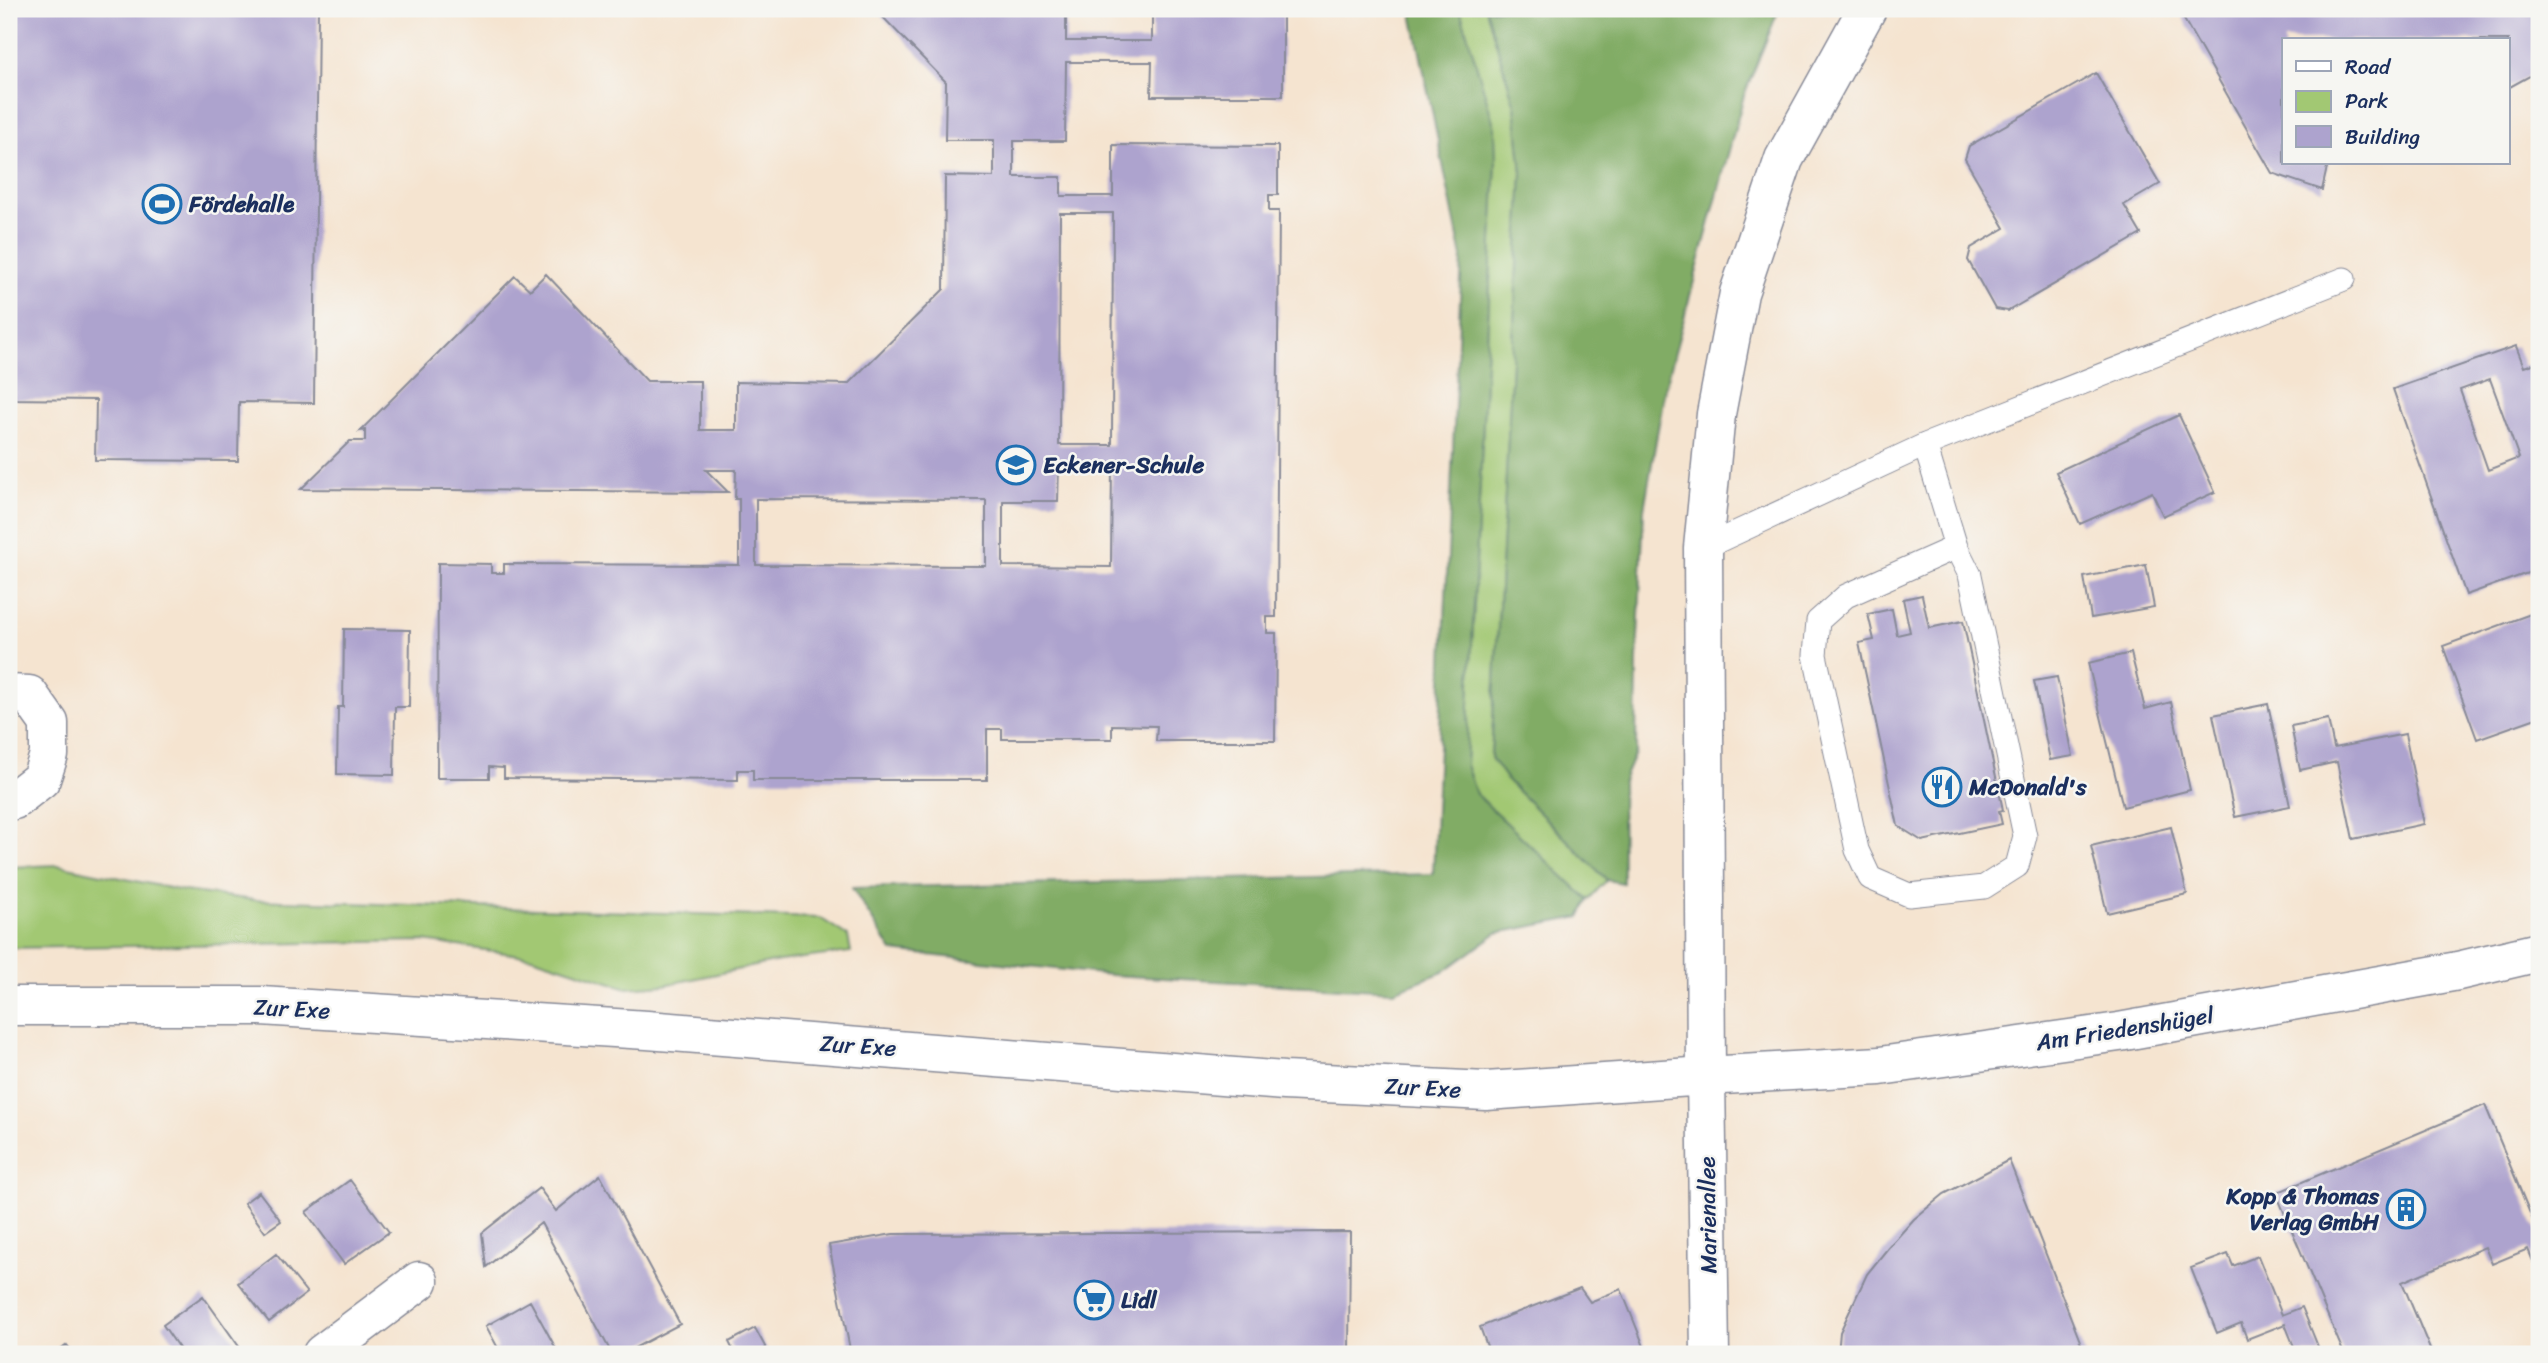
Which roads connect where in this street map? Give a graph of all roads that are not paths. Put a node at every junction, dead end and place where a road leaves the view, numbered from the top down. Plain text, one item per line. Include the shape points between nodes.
1 (1867, 9) edge
2 (2344, 279) dead end
3 (1925, 446) junction
4 (1956, 547) junction
5 (1703, 548) junction
6 (9, 694) edge
7 (9, 801) edge
8 (2539, 952) edge
9 (9, 1006) edge
10 (1706, 1076) junction
11 (418, 1281) dead end
12 (322, 1354) edge
13 (1710, 1354) edge

1 - 5 main road, Marienallee via 1784,159 1739,293 1716,414
2 - 3 lane
3 - 4 lane
3 - 5 lane
4 - 4 lane via 1846,596 1818,621 1815,656 1857,850 1870,878 1909,895 1984,887 2017,866 2025,836 1970,575
5 - 10 main road, Marienallee
6 - 7 main road via 29,695 49,723 49,755 41,779
8 - 10 main road, Am Friedenshügel via 2458,971 2119,1032 1880,1066
9 - 10 main road, Zur Exe via 261,1006 647,1030 1284,1081 1486,1091
10 - 13 main road, Marienallee
11 - 12 main road

